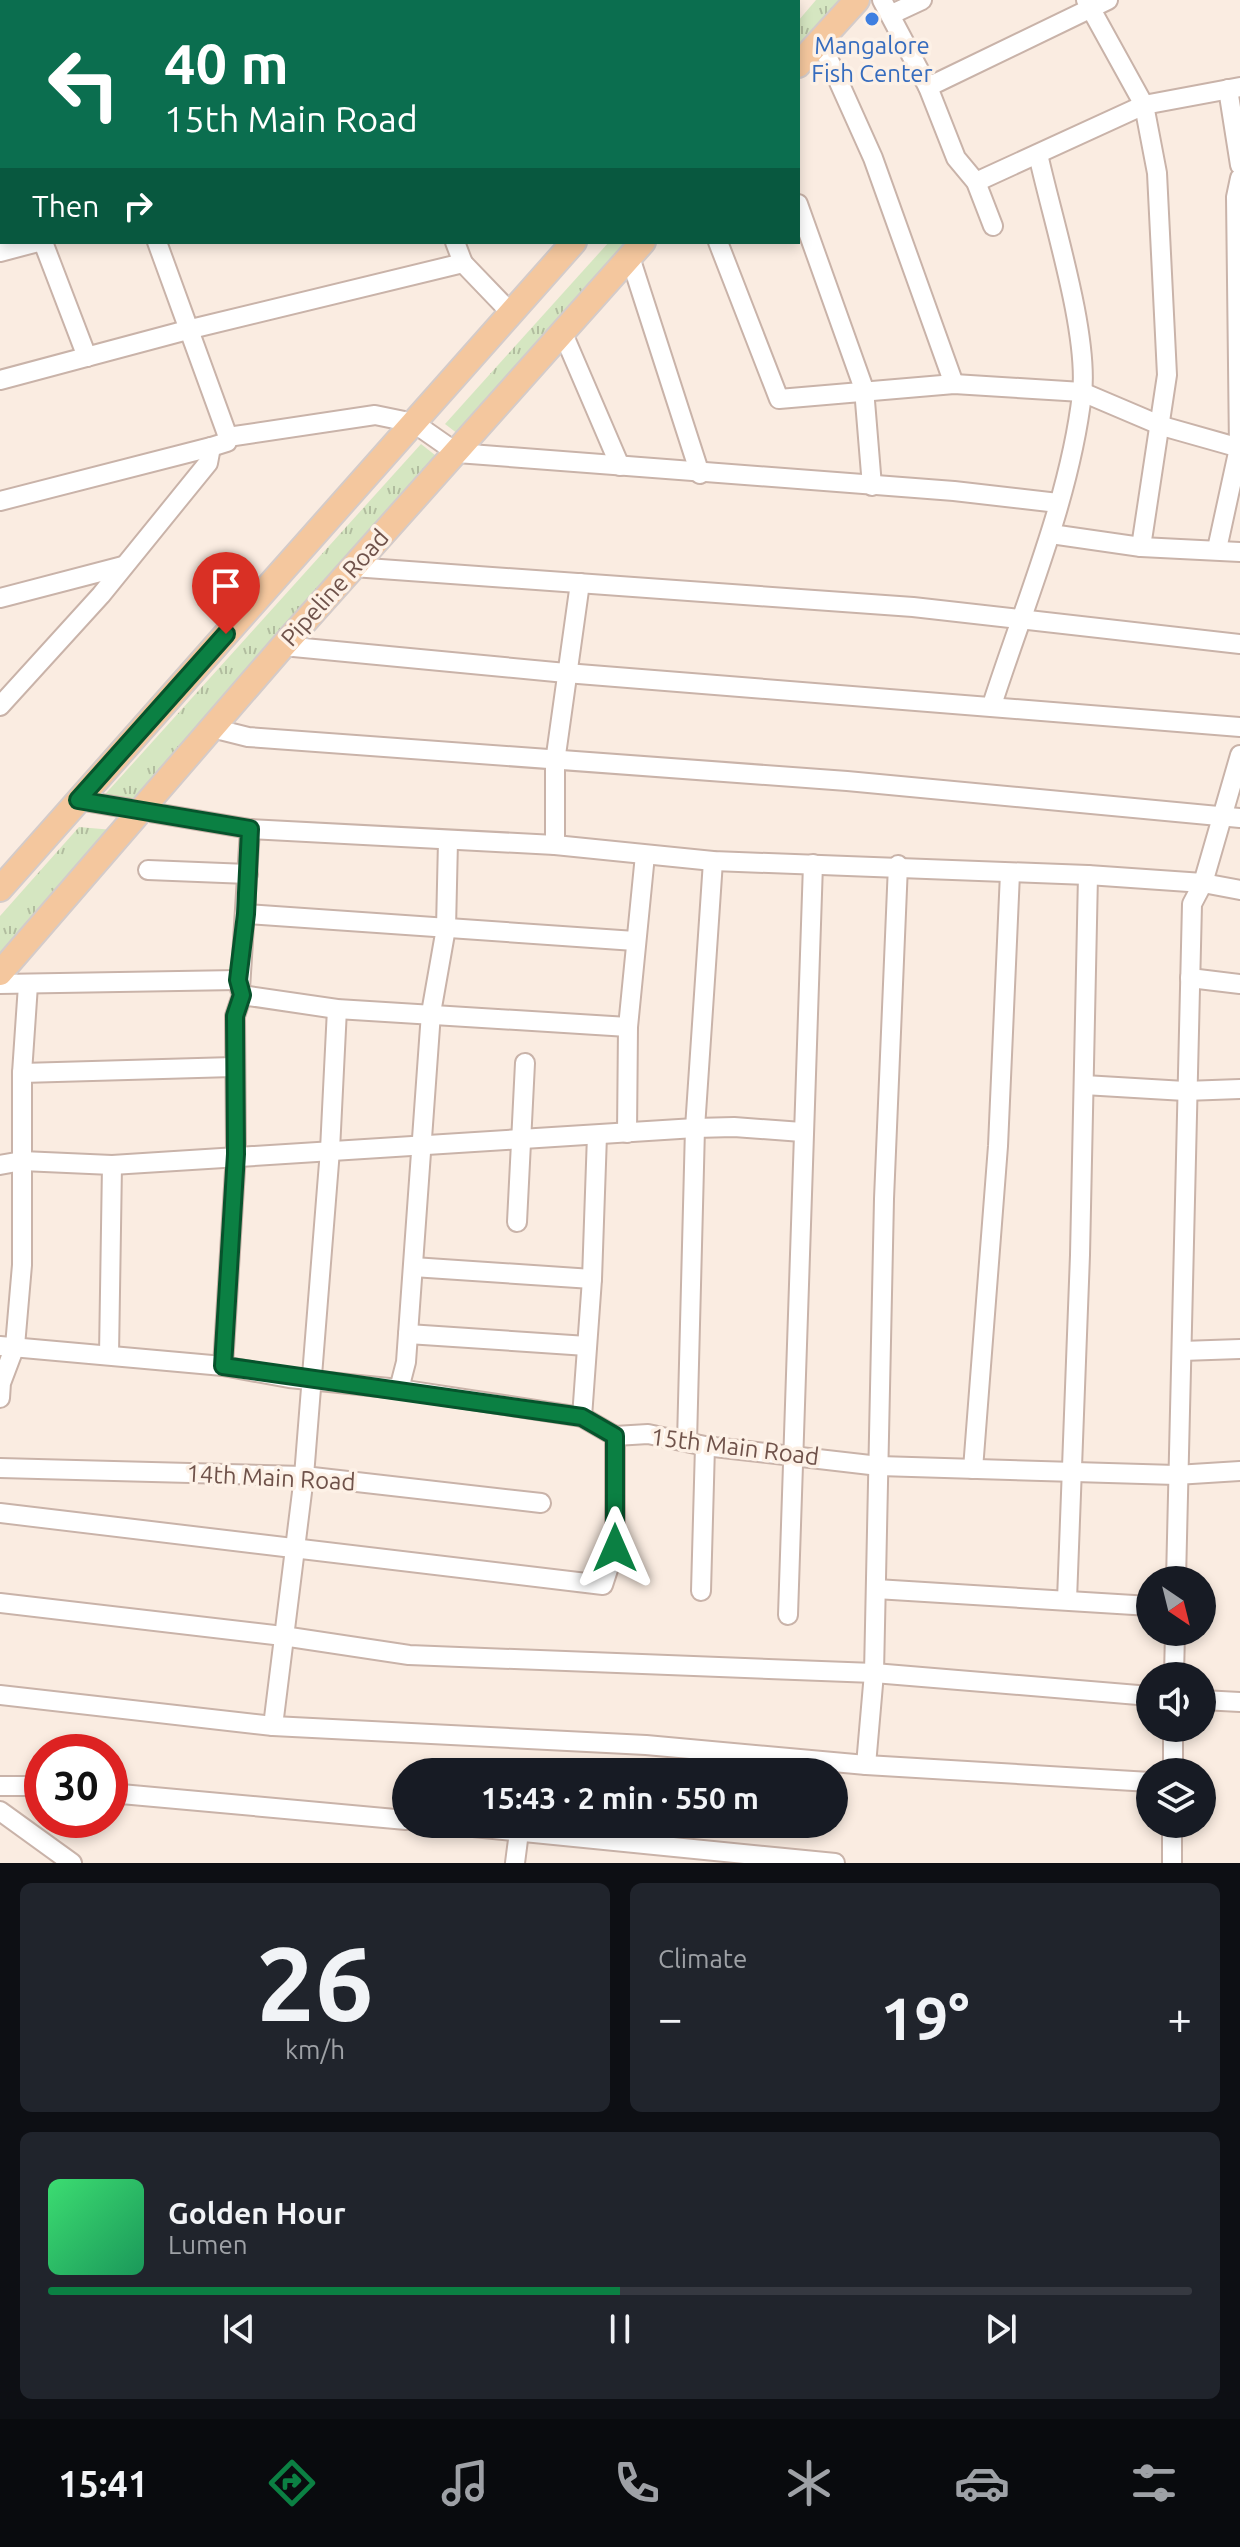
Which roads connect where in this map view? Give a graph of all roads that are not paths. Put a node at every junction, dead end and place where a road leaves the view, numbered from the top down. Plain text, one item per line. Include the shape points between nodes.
1 (857, 0) edge
2 (922, 0) edge
3 (1095, 3) edge
4 (887, 7) edge
5 (820, 40) junction
6 (800, 63) edge
7 (928, 87) junction
8 (1234, 88) edge
9 (1144, 105) junction
10 (1038, 154) junction
11 (1240, 165) edge
12 (1240, 178) edge
13 (976, 182) junction
14 (800, 210) edge
15 (993, 226) dead end
16 (33, 244) edge
17 (42, 244) edge
18 (158, 244) edge
19 (456, 244) edge
20 (572, 244) edge
21 (719, 244) edge
22 (636, 249) edge
23 (0, 252) edge
24 (463, 263) junction
25 (511, 313) junction
26 (191, 329) junction
27 (562, 331) junction
28 (87, 357) junction
29 (0, 380) edge
30 (954, 384) junction
31 (864, 389) junction
32 (1082, 392) junction
33 (414, 423) junction
34 (1162, 426) junction
35 (228, 437) junction
36 (211, 447) junction
37 (1240, 448) edge
38 (457, 453) junction
39 (620, 466) junction
40 (700, 474) junction
41 (872, 486) junction
42 (0, 501) edge
43 (1058, 503) junction
44 (1051, 534) junction
45 (1141, 547) junction
46 (1217, 549) junction
47 (1240, 552) edge
48 (123, 566) junction
49 (353, 567) junction
50 (580, 583) junction
51 (0, 598) edge
52 (1020, 619) junction
53 (1240, 644) edge
54 (283, 646) junction
55 (566, 673) junction
56 (992, 705) junction
57 (0, 706) edge
58 (1240, 727) edge
59 (212, 728) junction
60 (1240, 755) edge
61 (555, 762) junction
62 (78, 800) junction
63 (140, 810) junction
64 (1231, 816) edge
65 (250, 829) junction
66 (448, 841) junction
67 (555, 845) junction
68 (645, 855) junction
69 (713, 861) junction
70 (813, 864) junction
71 (898, 865) junction
72 (148, 870) dead end
73 (1010, 873) junction
74 (248, 874) junction
75 (1088, 875) junction
76 (1203, 883) junction
77 (0, 889) edge
78 (1240, 890) edge
79 (246, 914) junction
80 (446, 928) junction
81 (635, 941) junction
82 (0, 973) edge
83 (1190, 978) junction
84 (0, 984) edge
85 (1240, 984) edge
86 (28, 985) junction
87 (240, 988) junction
88 (337, 1009) junction
89 (431, 1013) junction
90 (628, 1027) junction
91 (525, 1063) dead end
92 (233, 1067) junction
93 (22, 1073) junction
94 (1084, 1085) junction
95 (1240, 1089) edge
96 (1185, 1091) junction
97 (695, 1128) junction
98 (802, 1132) junction
99 (627, 1133) junction
100 (597, 1135) junction
101 (522, 1140) junction
102 (422, 1147) junction
103 (330, 1150) junction
104 (236, 1154) junction
105 (22, 1161) junction
106 (0, 1165) edge
107 (112, 1165) junction
108 (517, 1222) dead end
109 (413, 1267) junction
110 (592, 1279) junction
111 (408, 1334) junction
112 (7, 1346) edge
113 (587, 1346) junction
114 (1240, 1349) edge
115 (1182, 1351) junction
116 (109, 1355) junction
117 (223, 1366) junction
118 (311, 1378) junction
119 (399, 1389) junction
120 (0, 1398) edge
121 (582, 1417) junction
122 (615, 1436) junction
123 (696, 1444) junction
124 (791, 1455) junction
125 (879, 1466) junction
126 (0, 1468) edge
127 (973, 1469) junction
128 (1240, 1471) edge
129 (1072, 1472) junction
130 (1176, 1475) junction
131 (304, 1476) junction
132 (541, 1503) dead end
133 (0, 1513) edge
134 (293, 1549) junction
135 (1176, 1566) edge
136 (876, 1589) junction
137 (701, 1591) dead end
138 (1067, 1600) junction
139 (0, 1603) edge
140 (1136, 1605) edge
141 (788, 1615) dead end
142 (283, 1636) junction
143 (874, 1673) junction
144 (0, 1695) edge
145 (1136, 1695) edge
146 (1216, 1701) edge
147 (1240, 1702) edge
148 (273, 1726) junction
149 (866, 1765) junction
150 (1136, 1781) edge
151 (0, 1786) edge
152 (24, 1786) edge
153 (128, 1795) edge
154 (0, 1811) edge
155 (392, 1819) edge
156 (518, 1838) edge
157 (580, 1838) edge
158 (1172, 1838) edge
159 (72, 1863) edge
160 (515, 1863) edge
161 (832, 1863) edge
162 (1172, 1863) edge

1 - 5 main road
2 - 4 street
3 - 7 street
3 - 9 street
4 - 7 street
5 - 6 main road
5 - 30 street via 879,172
7 - 13 street via 956,158
8 - 9 street
8 - 11 street
9 - 10 street
9 - 34 street via 1163,245 1167,375
10 - 13 street
10 - 32 street via 1078,331
12 - 37 street
13 - 15 street
14 - 31 street
16 - 23 street
17 - 28 street
18 - 26 street
19 - 24 street
20 - 25 main road
21 - 31 street via 779,399
22 - 27 main road, Pipeline Road
22 - 40 street
24 - 25 street
24 - 26 street
25 - 33 main road
26 - 28 street
26 - 35 street
27 - 38 main road, Pipeline Road
27 - 39 street
28 - 29 street
30 - 31 street
30 - 32 street
31 - 41 street
32 - 34 street
32 - 43 street
33 - 35 street via 375,415
33 - 38 street
33 - 62 main road
34 - 37 street
34 - 45 street
35 - 36 street
36 - 42 street
36 - 48 street via 208,463
37 - 46 street
38 - 39 street
38 - 49 main road, Pipeline Road
39 - 40 street
40 - 41 street
41 - 43 street
43 - 44 street
44 - 45 street
44 - 52 street
45 - 46 street
46 - 47 street
48 - 51 street
48 - 57 street
49 - 50 street
49 - 54 main road, Pipeline Road
50 - 52 street
50 - 55 street
52 - 53 street
52 - 56 street
54 - 55 street
54 - 59 main road, Pipeline Road
55 - 56 street
55 - 61 street
56 - 58 street
59 - 61 street via 248,737
59 - 63 main road, Pipeline Road
60 - 64 street
61 - 64 street via 847,781
61 - 67 street
62 - 63 street
62 - 77 main road
63 - 65 street
63 - 82 main road, Pipeline Road
64 - 76 street
65 - 66 street
65 - 74 street
66 - 67 street
66 - 80 street
67 - 68 street
68 - 69 street
68 - 81 street
69 - 70 street
69 - 97 street
70 - 71 street
70 - 98 street
71 - 73 street
71 - 125 street
72 - 74 street
73 - 75 street
73 - 127 street via 998,1146
74 - 79 street
75 - 76 street
75 - 94 street
76 - 78 street
76 - 83 street via 1192,904
79 - 80 street
79 - 87 street
80 - 81 street
80 - 89 street
81 - 90 street
83 - 85 street
83 - 96 street
84 - 86 street
86 - 87 street
86 - 93 street
87 - 88 street
87 - 92 street
88 - 89 street
88 - 103 street
89 - 90 street
89 - 102 street
90 - 99 street
91 - 101 street
92 - 93 street
92 - 104 street
93 - 105 street
94 - 96 street
94 - 129 street
95 - 96 street
96 - 115 street
97 - 98 street
97 - 99 street
97 - 123 street
98 - 124 street
99 - 100 street
100 - 101 street
100 - 110 street
101 - 102 street
101 - 108 street
102 - 103 street
102 - 109 street
103 - 104 street
103 - 118 street
104 - 107 street
104 - 117 street
105 - 106 street
105 - 107 street
105 - 112 street via 22,1265
107 - 116 street
109 - 110 street
109 - 111 street
110 - 113 street
111 - 113 street
111 - 119 street
112 - 116 street, 15th Main Road
112 - 120 street
113 - 121 street
114 - 115 street
115 - 130 street
116 - 117 street, 15th Main Road
117 - 118 street, 15th Main Road
118 - 119 street, 15th Main Road
118 - 131 street
119 - 121 street, 15th Main Road
121 - 122 street, 15th Main Road
122 - 123 street, 15th Main Road via 648,1434
122 - 134 street via 615,1548 603,1585
123 - 124 street, 15th Main Road
123 - 137 street
124 - 125 street, 15th Main Road
124 - 141 street
125 - 127 street, 15th Main Road
125 - 136 street
126 - 131 street, 14th Main Road
127 - 129 street, 15th Main Road
128 - 130 street, 15th Main Road
129 - 130 street, 15th Main Road
129 - 138 street
130 - 135 street
131 - 132 street, 14th Main Road
131 - 134 street
133 - 134 street
134 - 142 street
136 - 138 street
136 - 143 street
138 - 140 street
139 - 142 street
142 - 143 street via 409,1655
142 - 148 street
143 - 145 street
143 - 149 street
144 - 148 street
146 - 147 street
148 - 149 street via 646,1745
149 - 150 street
151 - 152 street
153 - 155 street
154 - 159 street
156 - 160 street
157 - 161 street
158 - 162 street

